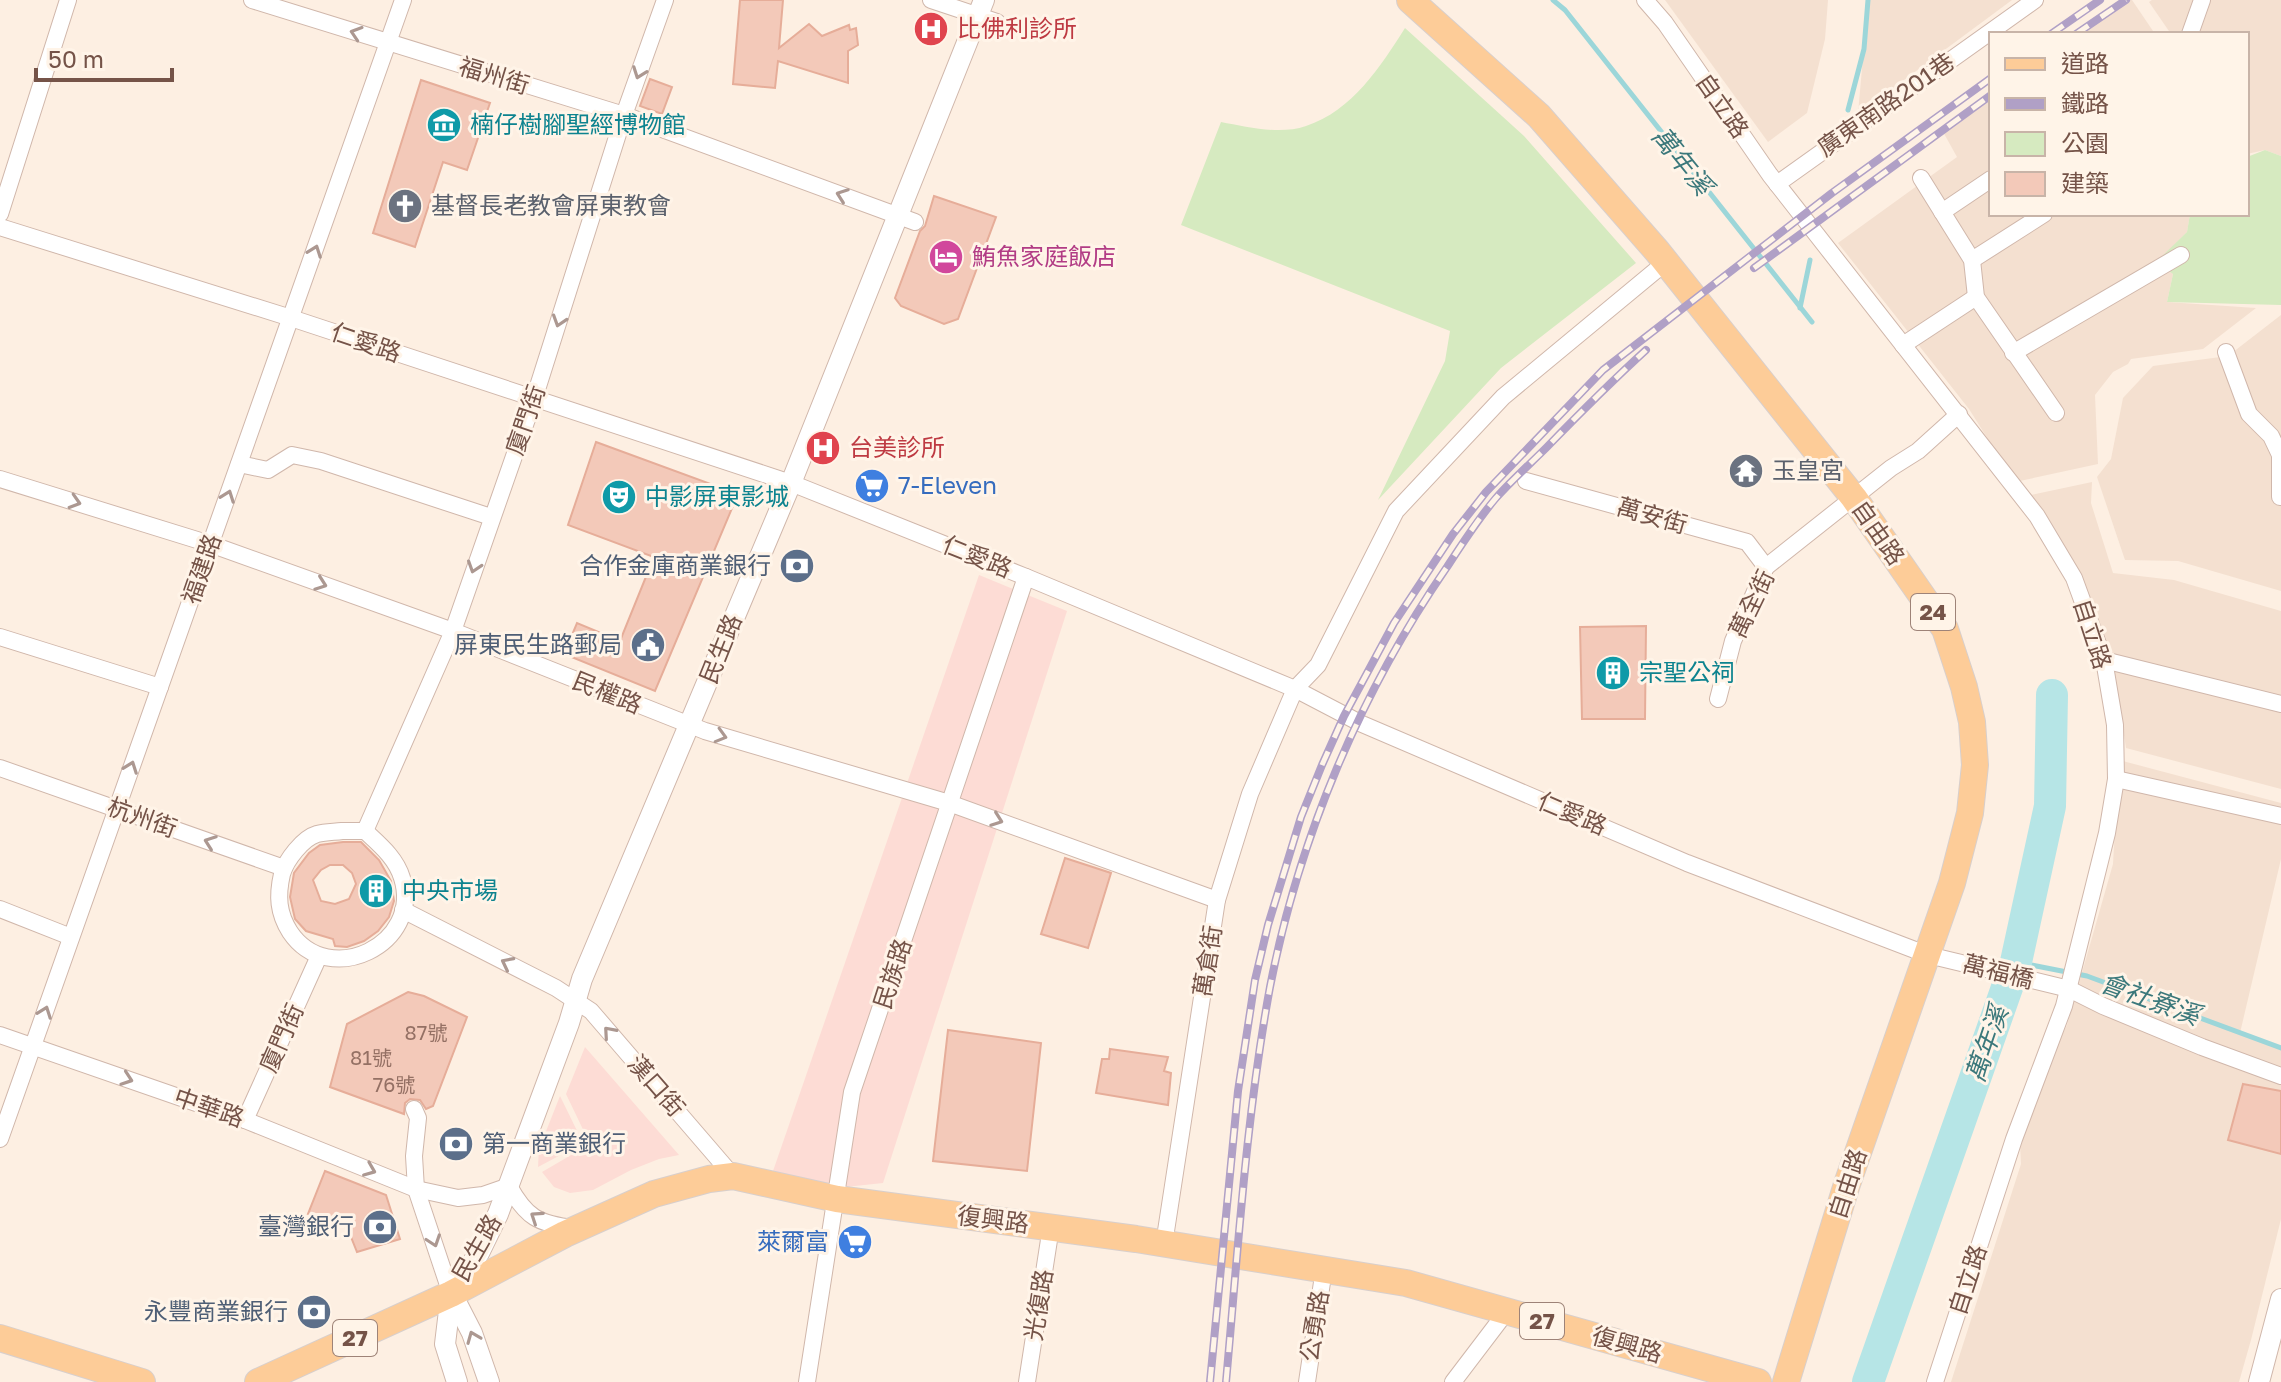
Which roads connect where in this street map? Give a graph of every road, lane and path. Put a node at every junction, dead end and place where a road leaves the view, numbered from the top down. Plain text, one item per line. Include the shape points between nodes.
1 (68, 0) edge
2 (252, 0) edge
3 (403, 0) edge
4 (665, 0) edge
5 (931, 0) edge
6 (1410, 0) edge
7 (1645, 0) edge
8 (2035, 0) edge
9 (2202, 0) edge
10 (986, 13) edge
11 (1990, 32) edge
12 (2191, 32) edge
13 (1989, 33) edge
14 (388, 44) junction
15 (624, 115) junction
16 (1921, 178) dead end
17 (1989, 180) edge
18 (1777, 184) junction
19 (1942, 212) junction
20 (0, 214) edge
21 (2041, 216) edge
22 (906, 219) junction
23 (0, 227) edge
24 (2181, 255) dead end
25 (1972, 260) junction
26 (1666, 262) junction
27 (1976, 297) junction
28 (291, 318) junction
29 (1903, 345) junction
30 (2226, 352) dead end
31 (2013, 353) junction
32 (534, 399) junction
33 (2056, 413) dead end
34 (1959, 414) junction
35 (239, 464) junction
36 (0, 479) edge
37 (1526, 481) dead end
38 (791, 483) junction
39 (2280, 497) edge
40 (1854, 498) junction
41 (491, 517) junction
42 (210, 544) junction
43 (1766, 567) junction
44 (1026, 577) junction
45 (453, 631) junction
46 (0, 637) edge
47 (2104, 660) junction
48 (160, 687) junction
49 (1295, 689) junction
50 (1718, 699) dead end
51 (2281, 704) edge
52 (690, 725) junction
53 (0, 768) edge
54 (2116, 779) junction
55 (949, 803) junction
56 (117, 808) junction
57 (2281, 816) edge
58 (365, 831) junction
59 (284, 868) junction
60 (1217, 900) junction
61 (0, 909) edge
62 (403, 910) junction
63 (71, 937) junction
64 (1928, 955) junction
65 (319, 956) junction
66 (2069, 989) junction
67 (576, 999) junction
68 (0, 1035) edge
69 (32, 1047) junction
70 (2281, 1076) edge
71 (414, 1109) dead end
72 (245, 1120) junction
73 (0, 1139) edge
74 (733, 1176) junction
75 (509, 1186) junction
76 (416, 1189) junction
77 (837, 1199) junction
78 (1051, 1227) junction
79 (576, 1229) junction
80 (1164, 1244) junction
81 (1324, 1269) junction
82 (451, 1294) junction
83 (2281, 1299) edge
84 (1507, 1311) junction
85 (0, 1338) edge
86 (142, 1382) edge
87 (258, 1382) edge
88 (457, 1382) edge
89 (489, 1382) edge
90 (807, 1382) edge
91 (1027, 1382) edge
92 (1307, 1382) edge
93 (1453, 1382) edge
94 (1758, 1382) edge
95 (1786, 1382) edge
96 (1935, 1382) edge
97 (2259, 1382) edge

1 - 20 street
14 -> 2 street, 福州街
3 - 14 street, 福建路
4 -> 15 street, 廈門街
5 - 10 street
6 - 26 main road, 自由路 / 24 via 1539,116
7 - 18 street, 自立路
8 - 11 street, 廣東南路201巷
9 - 12 street
10 - 22 street, 民生路
13 - 18 street, 廣東南路201巷
14 - 15 street, 福州街
28 -> 14 street, 福建路
22 -> 15 street, 福州街
15 -> 32 street, 廈門街
16 - 19 street
17 - 19 street
18 - 29 street, 自立路
19 - 25 street
21 - 25 street
22 - 38 street, 民生路
23 - 28 street, 仁愛路
24 - 31 street
25 - 27 street
26 - 40 main road, 自由路 / 24
26 - 49 street, 萬倉街 via 1503,397 1396,511 1318,665
27 - 29 street
27 - 31 street
28 - 32 street, 仁愛路
28 - 35 street, 福建路
29 - 34 street, 自立路
30 - 39 street via 2249,414 2271,436 2280,455
31 - 33 street
32 - 38 street, 仁愛路
32 - 41 street, 廈門街
34 - 40 street, 萬全街
34 - 47 street, 自立路 via 2037,516 2074,578
35 - 41 street via 268,470 292,455 321,461
42 -> 35 street, 福建路
36 -> 42 street, 民權路
37 - 43 street, 萬安街 via 1747,542
38 - 44 street, 仁愛路
38 - 52 street, 民生路
40 - 43 street, 萬全街
40 - 64 main road, 自由路 / 24 via 1945,629 1972,722 1970,813
41 -> 45 street, 廈門街
42 -> 45 street, 民權路
42 - 48 street, 福建路
43 - 50 street, 萬全街 via 1733,641
44 - 49 street, 仁愛路
44 - 55 street, 民族路
45 - 52 street, 民權路
45 - 58 street, 廈門街
46 - 48 street
47 - 51 street
47 - 54 street, 自立路 via 2115,725
56 -> 48 street, 福建路
49 - 60 street, 萬倉街 via 1250,794
49 - 64 street, 仁愛路 via 1362,724 1687,863
52 -> 55 street, 民權路
52 - 67 street, 民生路
53 - 56 street, 杭州街
54 - 57 street
54 - 66 street, 自立路
55 -> 60 street, 民權路
55 - 77 street, 民族路 via 852,1092
59 -> 56 street, 杭州街
56 - 63 street, 福建路
58 - 59 street via 314,835
58 - 62 street via 389,853 403,880
59 - 65 street via 277,894 282,920 297,942
60 - 80 street, 萬倉街
61 - 63 street
62 - 65 street via 392,934 371,952 346,959
67 -> 62 street
69 -> 63 street, 福建路
64 - 66 street, 萬福橋
64 - 95 main road, 自由路 / 24 via 1851,1171
65 - 72 street, 廈門街
66 - 70 street, 萬福橋
66 - 96 street, 自立路 via 2005,1164
74 -> 67 street, 漢口街
67 - 75 street, 民生路
68 - 69 street, 中華路
69 -> 72 street, 中華路
69 - 73 street, 福建路
71 - 76 street
72 -> 76 street, 中華路
74 - 77 main road, 復興路 / 27
74 - 79 main road, 復興路 / 27 via 654,1194
75 - 76 street, 中華路 via 458,1198
79 -> 75 street via 535,1219
75 - 82 street, 民生路 via 479,1253
76 -> 82 street
77 - 78 main road, 復興路 / 27
77 - 90 street, 民族路
78 - 80 main road, 復興路 / 27
78 - 91 street, 光復路
79 - 82 main road, 復興路 / 27
80 - 81 main road, 復興路 / 27
81 - 84 main road, 復興路 / 27 via 1424,1287
81 - 92 street, 公勇路
82 - 87 main road, 復興路 / 27
82 - 88 street via 445,1344
89 -> 82 street
83 - 97 street
84 - 93 street
84 - 94 main road, 復興路 / 27
85 - 86 main road

